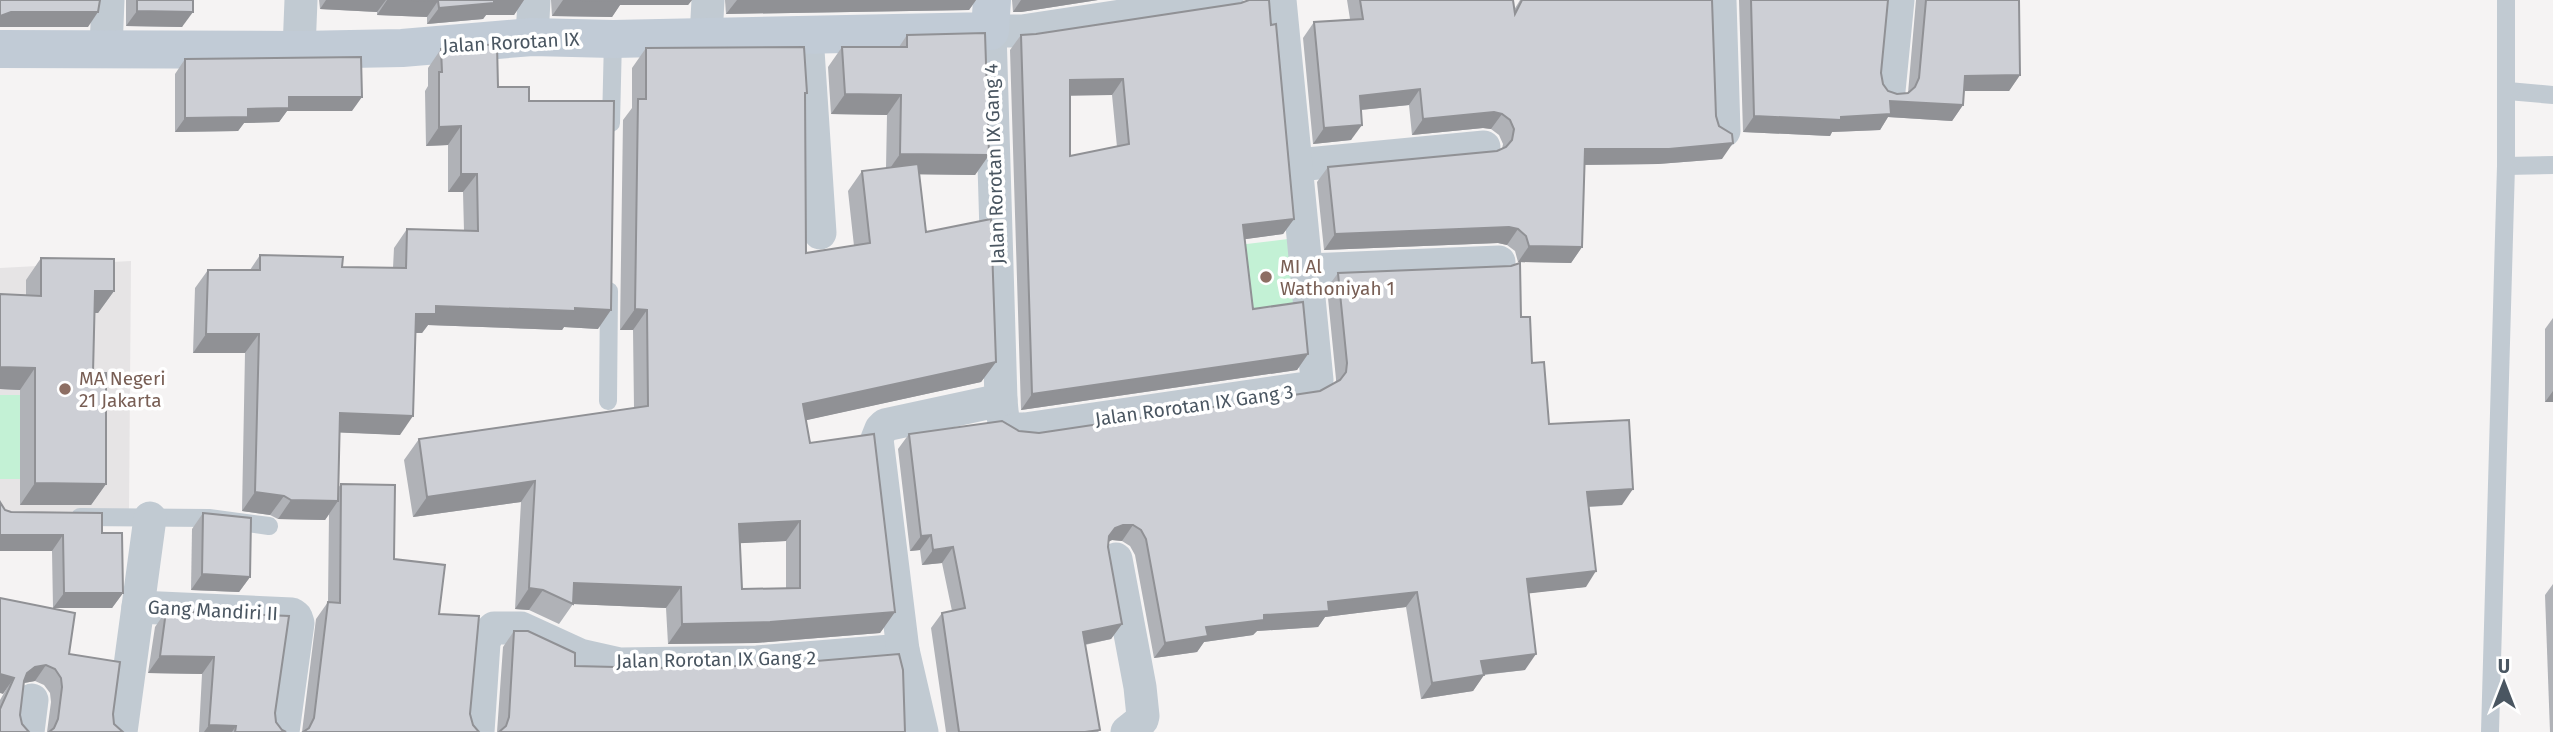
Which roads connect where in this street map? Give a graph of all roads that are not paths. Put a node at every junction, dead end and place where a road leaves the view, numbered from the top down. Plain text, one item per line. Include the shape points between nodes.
1 (108, 0) edge
2 (302, 0) edge
3 (534, 0) edge
4 (708, 0) edge
5 (1227, 0) edge
6 (1280, 0) edge
7 (1720, 0) edge
8 (1898, 0) edge
9 (2506, 0) edge
10 (991, 16) edge
11 (807, 35) junction
12 (531, 37) junction
13 (706, 37) junction
14 (612, 39) junction
15 (0, 49) edge
16 (106, 49) junction
17 (299, 50) junction
18 (1889, 91) edge
19 (2508, 91) junction
20 (2553, 96) edge
21 (1724, 131) edge
22 (611, 136) edge
23 (1484, 147) dead end
24 (1297, 165) junction
25 (2507, 166) junction
26 (2553, 166) edge
27 (820, 233) dead end
28 (1499, 262) dead end
29 (1308, 270) junction
30 (609, 276) edge
31 (1001, 400) junction
32 (608, 401) dead end
33 (68, 517) edge
34 (150, 518) junction
35 (269, 526) dead end
36 (1116, 559) dead end
37 (138, 607) junction
38 (903, 650) junction
39 (121, 732) edge
40 (283, 732) edge
41 (478, 732) edge
42 (922, 732) edge
43 (1127, 732) edge
44 (2490, 732) edge

1 - 16 street
2 - 17 street
3 - 12 street
4 - 13 street
5 - 10 street via 1022,31
6 - 24 street, Jalan Rorotan IX Gang 3
7 - 21 street
8 - 18 street
9 - 19 lane
10 - 11 street, Jalan Rorotan IX
10 - 31 street, Jalan Rorotan IX Gang 4
11 - 13 street, Jalan Rorotan IX
11 - 27 street
12 - 14 street, Jalan Rorotan IX
12 - 17 street, Jalan Rorotan IX via 402,48
13 - 14 street, Jalan Rorotan IX
14 - 22 lane
15 - 16 street, Jalan Rorotan IX
16 - 17 street, Jalan Rorotan IX
19 - 20 lane
19 - 25 lane
23 - 24 street
24 - 29 street, Jalan Rorotan IX Gang 3
25 - 26 lane
25 - 44 lane
28 - 29 street
29 - 31 street, Jalan Rorotan IX Gang 3 via 1319,375 1314,385 1014,430 1004,420
30 - 32 lane
31 - 38 street via 886,425 877,439
33 - 34 lane
34 - 35 lane via 209,518
34 - 37 street
36 - 43 street via 1143,716
37 - 39 street
37 - 40 street, Gang Mandiri II via 296,617
38 - 41 street, Jalan Rorotan IX Gang 2 via 757,662 620,664 580,655 521,628 494,628 484,643
38 - 42 street

